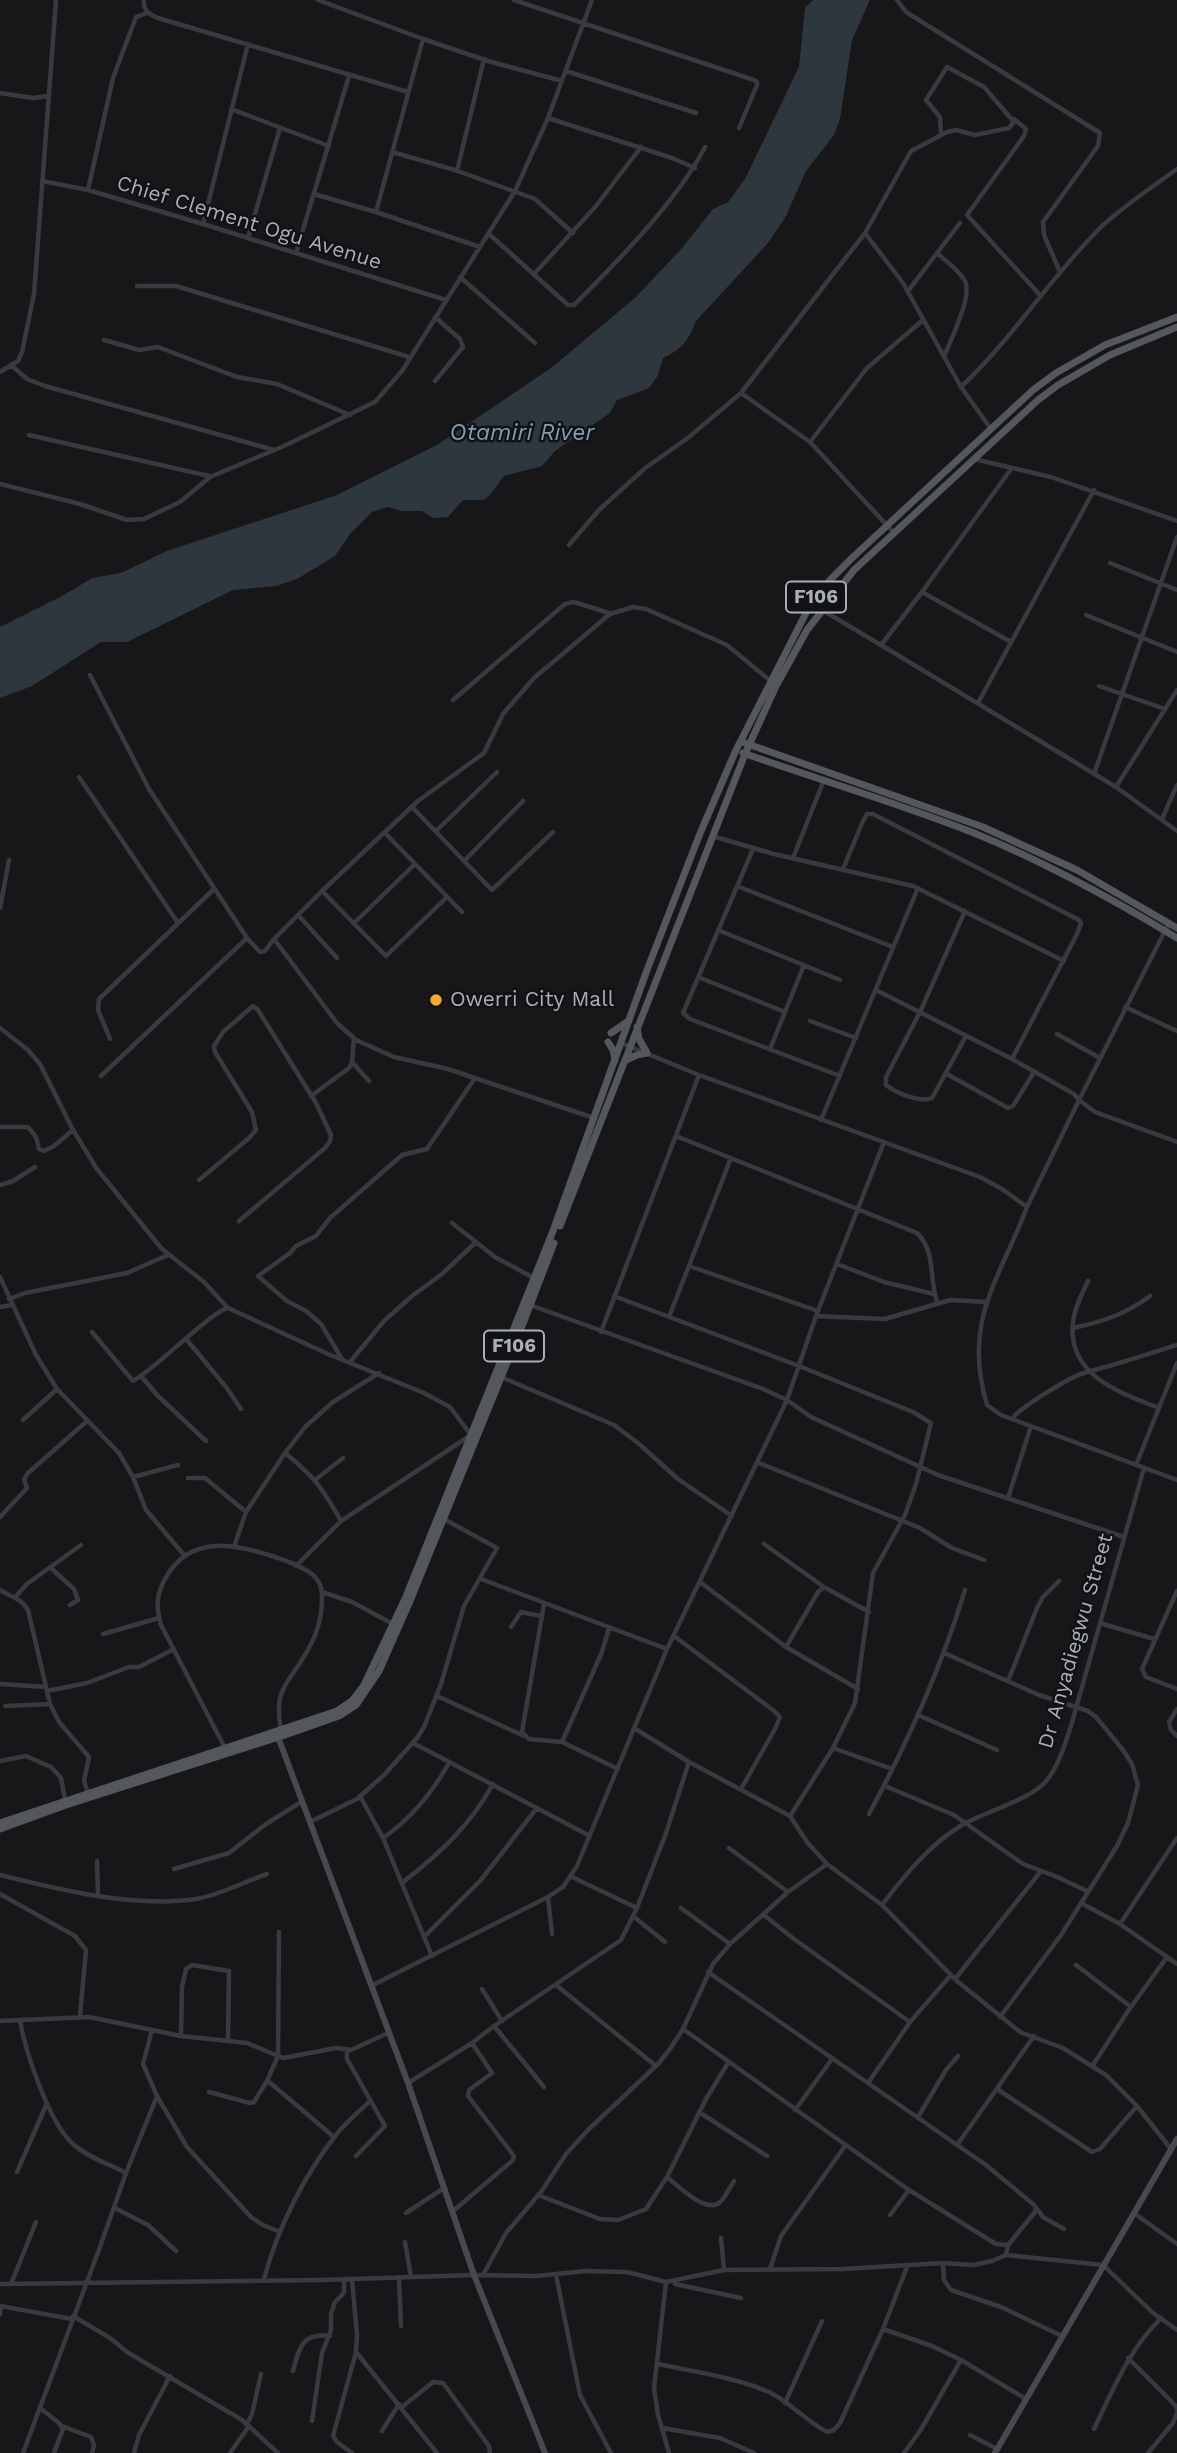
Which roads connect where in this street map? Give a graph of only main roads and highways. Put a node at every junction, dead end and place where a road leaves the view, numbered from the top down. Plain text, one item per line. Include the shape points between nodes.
1 (1177, 317) edge
2 (1177, 327) edge
3 (773, 683) junction
4 (740, 741) junction
5 (749, 744) junction
6 (736, 750) junction
7 (745, 754) junction
8 (1167, 927) junction
9 (1177, 928) edge
10 (1177, 937) edge
11 (630, 1019) junction
12 (637, 1027) junction
13 (611, 1033) dead end
14 (608, 1042) dead end
15 (615, 1061) junction
16 (624, 1062) junction
17 (555, 1232) junction
18 (508, 1354) junction
19 (441, 1517) junction
20 (408, 1599) junction
21 (279, 1734) junction
22 (0, 1823) edge
23 (0, 1829) edge

1 - 3 main road, F106 via 1079,358 1035,388 830,580 815,599
2 - 3 main road, F106 via 1110,355 1058,384 854,570 821,610
3 - 4 main road, F106
3 - 5 main road, F106
4 - 5 main road
4 - 6 main road, F106
5 - 7 main road, F106
5 - 8 main road via 983,827 1077,870
6 - 7 main road
6 - 11 main road, F106
7 - 8 main road via 930,816 1036,860
7 - 12 main road, F106
8 - 9 main road
8 - 10 main road
11 - 13 main road
11 - 15 main road, F106
12 - 16 main road, F106
12 - 16 main road via 648,1053
14 - 15 main road
15 - 17 main road, F106
16 - 17 main road, F106
17 - 18 main road, F106
17 - 18 main road, F106
18 - 19 main road, F106
18 - 19 main road, F106
19 - 20 main road, F106
20 - 21 main road, F106 via 352,1701
20 - 21 main road, F106 via 379,1671 356,1705 339,1716
21 - 22 main road, F106
21 - 23 main road, F106

